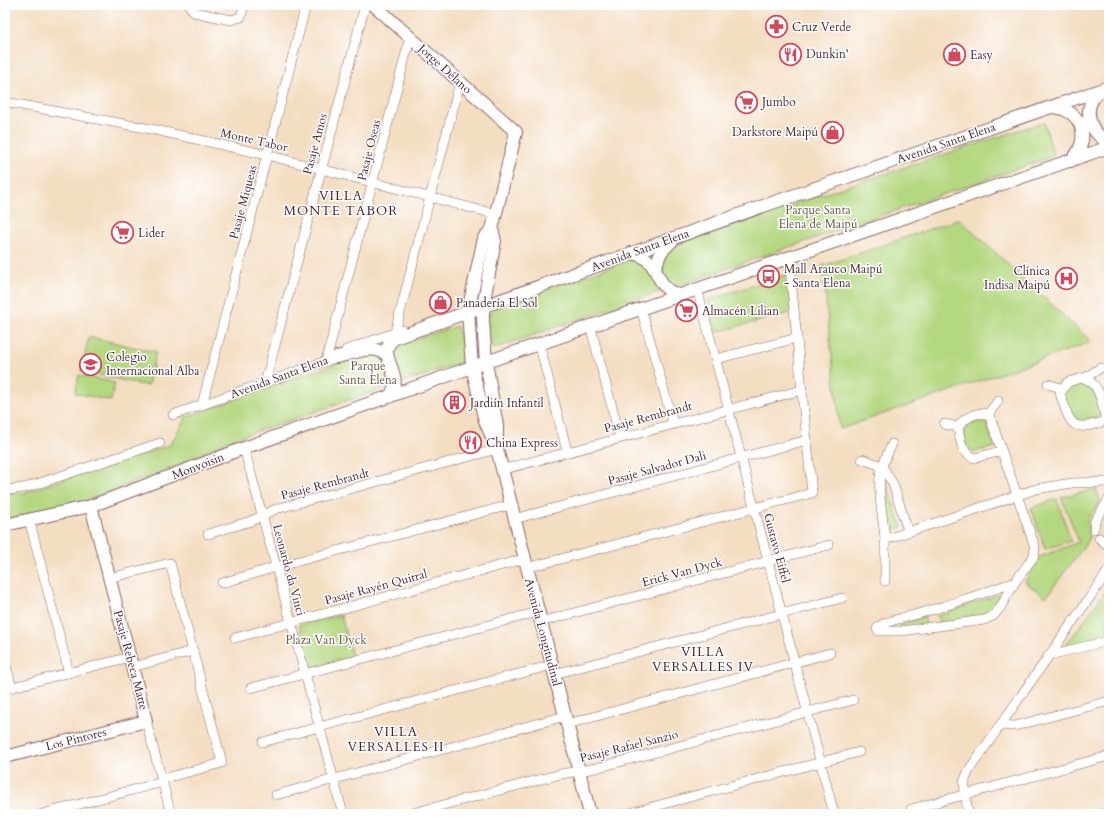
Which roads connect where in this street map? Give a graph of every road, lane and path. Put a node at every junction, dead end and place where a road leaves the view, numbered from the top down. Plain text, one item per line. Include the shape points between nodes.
1 (244, 5) edge
2 (306, 5) edge
3 (365, 5) edge
4 (374, 5) edge
5 (190, 7) edge
6 (410, 38) junction
7 (460, 82) junction
8 (1105, 88) edge
9 (5, 102) edge
10 (1051, 107) junction
11 (516, 132) joint
12 (1109, 142) edge
13 (1109, 147) edge
14 (267, 155) junction
15 (1071, 161) junction
16 (321, 168) junction
17 (374, 182) junction
18 (430, 196) junction
19 (495, 214) junction
20 (492, 229) junction
21 (677, 236) junction
22 (632, 252) junction
23 (789, 258) junction
24 (657, 273) junction
25 (698, 288) junction
26 (678, 295) junction
27 (483, 306) junction
28 (644, 307) junction
29 (468, 311) junction
30 (590, 326) junction
31 (417, 329) junction
32 (395, 332) junction
33 (797, 338) junction
34 (539, 343) junction
35 (387, 355) junction
36 (332, 359) junction
37 (716, 359) junction
38 (486, 362) junction
39 (472, 367) junction
40 (1100, 368) dead end
41 (395, 376) junction
42 (1085, 378) junction
43 (265, 383) junction
44 (1048, 384) dead end
45 (417, 387) junction
46 (1061, 388) junction
47 (802, 390) junction
48 (389, 397) junction
49 (998, 400) dead end
50 (202, 405) junction
51 (729, 409) junction
52 (988, 414) junction
53 (173, 415) dead end
54 (673, 423) junction
55 (944, 424) dead end
56 (1108, 425) edge
57 (958, 427) junction
58 (620, 437) junction
59 (807, 440) junction
60 (160, 444) dead end
61 (892, 444) dead end
62 (244, 448) junction
63 (497, 449) junction
64 (567, 451) junction
65 (1002, 451) junction
66 (742, 458) junction
67 (862, 459) dead end
68 (882, 466) junction
69 (501, 470) junction
70 (1109, 482) edge
71 (5, 488) edge
72 (1017, 495) junction
73 (1109, 499) edge
74 (510, 505) junction
75 (90, 506) junction
76 (755, 508) junction
77 (262, 516) junction
78 (29, 519) junction
79 (514, 519) junction
80 (5, 526) edge
81 (1094, 529) dead end
82 (908, 531) junction
83 (208, 534) dead end
84 (886, 538) junction
85 (1099, 538) dead end
86 (829, 545) dead end
87 (1109, 546) edge
88 (769, 562) junction
89 (525, 564) junction
90 (276, 567) junction
91 (1109, 570) edge
92 (109, 578) junction
93 (885, 581) dead end
94 (1015, 582) junction
95 (222, 583) dead end
96 (842, 598) dead end
97 (929, 612) junction
98 (782, 614) junction
99 (539, 617) junction
100 (291, 622) junction
101 (935, 627) junction
102 (235, 638) dead end
103 (1109, 641) edge
104 (193, 651) junction
105 (830, 653) dead end
106 (1049, 655) junction
107 (5, 662) edge
108 (131, 662) junction
109 (795, 662) junction
110 (553, 670) junction
111 (69, 673) junction
112 (305, 673) junction
113 (8, 688) edge
114 (251, 688) dead end
115 (853, 700) dead end
116 (1109, 701) edge
117 (808, 711) junction
118 (566, 720) junction
119 (146, 721) junction
120 (1000, 725) junction
121 (320, 727) junction
122 (263, 742) dead end
123 (859, 752) dead end
124 (1109, 756) edge
125 (5, 757) edge
126 (821, 762) junction
127 (579, 771) junction
128 (334, 779) junction
129 (162, 780) junction
130 (276, 795) dead end
131 (964, 795) junction
132 (911, 809) dead end
133 (1109, 812) edge
134 (42, 814) edge
135 (171, 814) edge
136 (343, 814) edge
137 (409, 814) edge
138 (590, 814) edge
139 (626, 814) edge
140 (834, 814) edge
141 (968, 814) edge
142 (1103, 814) edge

1 - 5 street via 242,15 231,20 194,12
2 - 14 street, Pasaje Miqueas
3 - 16 street, Pasaje Amos
4 - 6 main road, Jorge Délano
6 - 7 main road, Jorge Délano
6 - 17 street, Pasaje Oseas
7 - 11 main road, Jorge Délano
7 - 18 street
8 - 10 main road, Avenida Santa Elena
8 - 12 main road via 1091,101 1088,116 1093,130 1100,138
9 - 14 street, Monte Tabor via 151,129
10 - 15 main road via 1066,110 1081,126 1082,142
10 - 21 main road, Avenida Santa Elena
11 - 19 main road, Avenida Longitudinal
13 - 15 main road
14 - 16 street, Monte Tabor
14 - 50 street, Pasaje Miqueas
15 - 23 main road
16 - 17 street, Monte Tabor
16 - 43 street, Pasaje Amos
17 - 18 street, Monte Tabor
17 - 36 street, Pasaje Oseas
18 - 19 street, Monte Tabor
18 - 32 street
19 - 20 main road, Avenida Longitudinal
20 - 27 main road, Avenida Longitudinal via 495,241
20 - 29 main road, Avenida Longitudinal via 484,238
21 - 22 main road, Avenida Santa Elena
21 - 24 main road via 661,252
22 - 24 main road via 644,256
22 - 27 main road, Avenida Santa Elena
23 - 25 main road
23 - 33 street
24 - 26 main road via 666,289
24 - 28 main road via 656,293
25 - 26 main road
25 - 37 street, Gustavo Eiffel
26 - 28 main road
27 - 29 main road, Avenida Santa Elena
27 - 38 main road, Avenida Longitudinal
28 - 30 main road
28 - 54 street
29 - 31 main road, Avenida Santa Elena
29 - 39 main road, Avenida Longitudinal
30 - 34 main road
30 - 58 street
31 - 32 street, Avenida Santa Elena
31 - 35 main road via 391,341 387,347
32 - 36 street, Avenida Santa Elena via 349,348
33 - 37 street
33 - 47 street
34 - 38 main road
34 - 64 street
35 - 36 main road via 374,349
35 - 41 main road
36 - 43 street, Avenida Santa Elena
37 - 51 street, Gustavo Eiffel
38 - 39 main road
38 - 63 main road, Avenida Longitudinal via 497,420
39 - 45 main road
39 - 63 main road, Avenida Longitudinal via 485,421
40 - 42 street
41 - 45 main road
41 - 48 main road via 394,388
42 - 46 street via 1072,380
42 - 56 street via 1097,387
43 - 50 street, Avenida Santa Elena
44 - 46 street
45 - 48 main road
46 - 56 street via 1060,395 1073,424 1083,428
47 - 51 street, Pasaje Rembrandt
47 - 59 street
48 - 62 main road, Monvoisin
49 - 52 street
50 - 53 street, Avenida Santa Elena
51 - 54 street, Pasaje Rembrandt
51 - 66 street, Gustavo Eiffel
52 - 57 street via 969,416
52 - 65 street via 993,421
54 - 58 street, Pasaje Rembrandt
55 - 57 street
57 - 65 street via 963,450 970,456 974,458
58 - 64 street, Pasaje Rembrandt
59 - 66 street, Pasaje Salvador Dali
59 - 76 street, Pasaje Rayén Quitral via 812,493
60 - 71 street via 28,487 10,490
61 - 68 street
62 - 75 main road, Monvoisin
62 - 77 street, Leonardo da Vinci
63 - 69 main road, Avenida Longitudinal
63 - 77 street, Pasaje Rembrandt via 276,509
64 - 69 street, Pasaje Rembrandt
65 - 72 street
66 - 76 street, Gustavo Eiffel
66 - 79 street, Pasaje Salvador Dali
67 - 68 street
68 - 82 street via 893,484
68 - 84 street via 880,473
69 - 74 main road, Avenida Longitudinal
70 - 72 street via 1061,484
72 - 82 street
72 - 94 street via 1036,552
73 - 81 street via 1095,521
74 - 79 main road, Avenida Longitudinal
74 - 90 street
75 - 78 main road, Monvoisin
75 - 92 main road, Pasaje Rebeca Matte
76 - 88 street, Gustavo Eiffel
76 - 89 street, Pasaje Rayén Quitral
77 - 83 street, Pasaje Rembrandt
77 - 90 street, Leonardo da Vinci
78 - 80 main road, Monvoisin
78 - 111 street
79 - 89 main road, Avenida Longitudinal
82 - 84 street
84 - 93 street
85 - 87 street
86 - 88 street, Erick Van Dyck
88 - 98 street, Gustavo Eiffel
88 - 99 street, Erick Van Dyck
89 - 99 main road, Avenida Longitudinal
89 - 100 street, Pasaje Rayén Quitral
90 - 95 street
90 - 100 street, Leonardo da Vinci
91 - 106 street
92 - 104 street via 170,562
92 - 108 main road, Pasaje Rebeca Matte
94 - 97 street
94 - 101 street via 1000,608 988,619
96 - 98 street
97 - 101 street
97 - 101 street via 897,620 877,629 888,631
98 - 109 street, Gustavo Eiffel
98 - 110 street
99 - 110 main road, Avenida Longitudinal
99 - 112 street, Erick Van Dyck
100 - 102 street, Pasaje Rayén Quitral
100 - 112 street, Leonardo da Vinci
103 - 106 street
104 - 108 street
104 - 129 street via 222,763
105 - 109 street
106 - 120 street
107 - 113 street
108 - 111 street
108 - 119 main road, Pasaje Rebeca Matte
109 - 117 street, Gustavo Eiffel
109 - 118 street
110 - 118 main road, Avenida Longitudinal
110 - 121 street
111 - 113 street
112 - 114 street, Erick Van Dyck
112 - 121 street, Leonardo da Vinci
115 - 117 street, Pasaje Rafael Sanzio
116 - 120 street via 1015,726
117 - 126 street, Gustavo Eiffel
117 - 127 street, Pasaje Rafael Sanzio
118 - 127 main road, Avenida Longitudinal
118 - 128 street
119 - 125 main road, Los Pintores
119 - 129 street, Pasaje Rebeca Matte
120 - 131 street via 966,775
121 - 122 street
121 - 128 street, Leonardo da Vinci
123 - 126 street
124 - 131 street
126 - 139 street
126 - 140 street, Gustavo Eiffel
127 - 137 street, Pasaje Rafael Sanzio
127 - 138 main road, Avenida Longitudinal
128 - 130 street
128 - 136 street, Leonardo da Vinci
129 - 134 street
129 - 135 street, Pasaje Rebeca Matte
131 - 132 street
131 - 141 street
133 - 142 street

